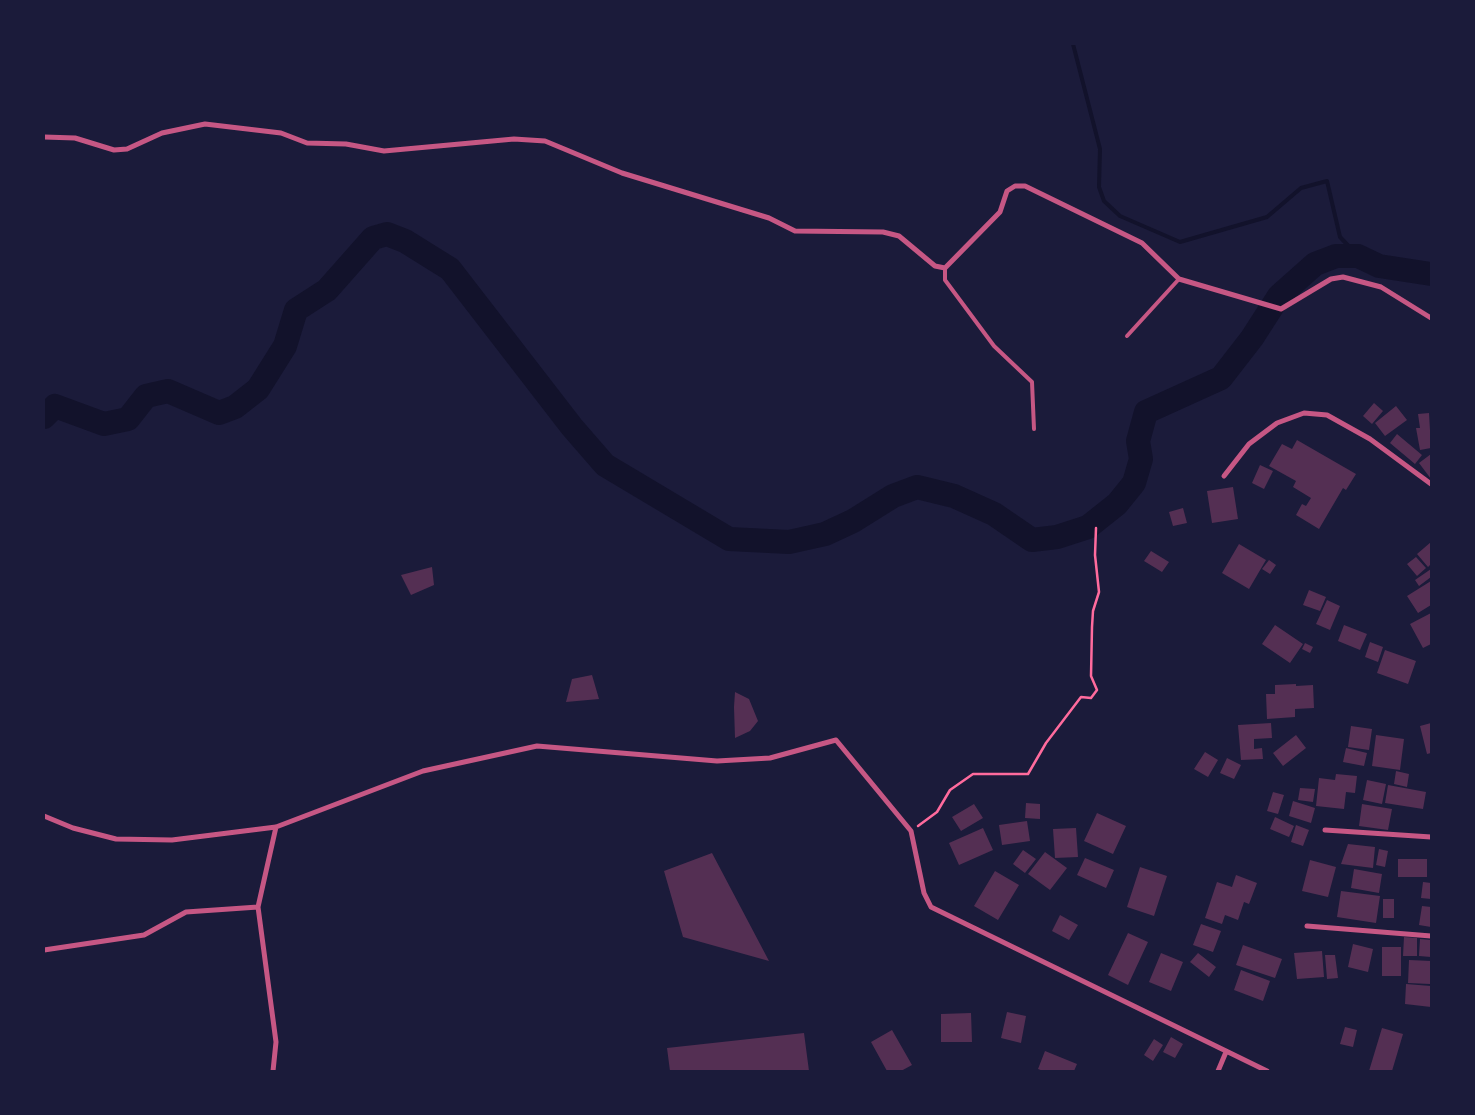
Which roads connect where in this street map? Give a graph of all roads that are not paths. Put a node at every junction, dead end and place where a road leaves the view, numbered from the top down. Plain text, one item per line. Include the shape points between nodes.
1 (44, 137) edge
2 (945, 268) junction
3 (1179, 278) junction
4 (1431, 318) edge
5 (1128, 336) dead end
6 (1034, 429) dead end
7 (1224, 476) dead end
8 (1431, 484) edge
9 (44, 816) edge
10 (276, 827) junction
11 (1325, 830) dead end
12 (1431, 837) edge
13 (258, 907) junction
14 (1307, 926) dead end
15 (1431, 936) edge
16 (44, 950) edge
17 (1226, 1052) junction
18 (273, 1071) edge
19 (1218, 1071) edge
20 (1267, 1071) edge

1 - 2 street via 75,138 114,150 127,149 162,133 205,124 281,132 307,143 346,144 384,151 514,139 545,141 622,173 769,218 795,231 884,232 899,236 935,266
2 - 3 street via 1000,212 1007,191 1015,186 1024,186 1142,243
2 - 6 lane via 945,280 994,346 1032,382
3 - 4 street via 1281,309 1331,279 1343,277 1381,287
3 - 5 lane
7 - 8 street via 1249,444 1277,423 1304,413 1326,415 1370,439
9 - 10 street via 73,828 116,839 172,840
10 - 13 street
10 - 17 street via 423,771 537,746 717,761 770,758 836,740 911,831 924,893 931,907
11 - 12 street
13 - 16 street via 186,912 144,935
13 - 18 street via 276,1042
14 - 15 street
17 - 19 street
17 - 20 street

